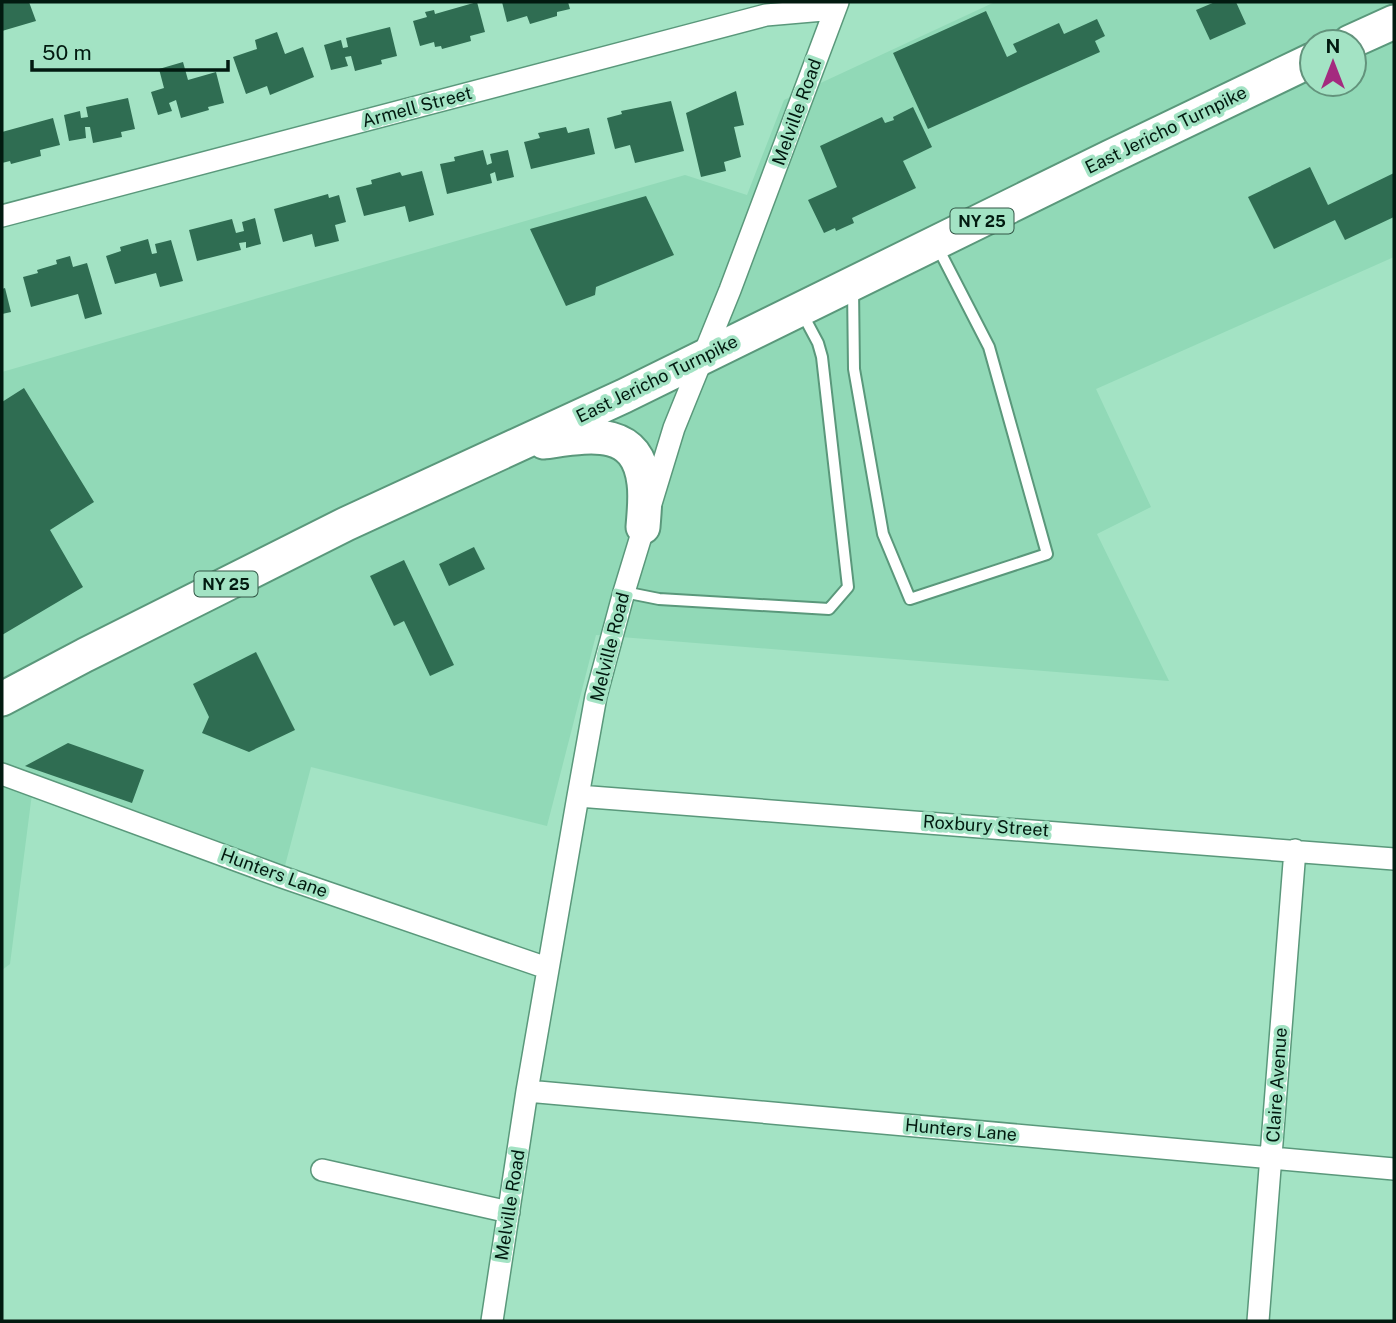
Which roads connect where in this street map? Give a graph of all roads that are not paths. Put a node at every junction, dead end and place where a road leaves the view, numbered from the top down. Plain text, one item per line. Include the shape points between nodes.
1 (834, 4) edge
2 (1394, 22) edge
3 (1368, 34) edge
4 (1298, 67) edge
5 (2, 216) edge
6 (936, 244) junction
7 (853, 285) junction
8 (801, 310) junction
9 (703, 357) junction
10 (514, 446) junction
11 (643, 527) junction
12 (624, 592) junction
13 (2, 699) edge
14 (2, 774) edge
15 (578, 796) junction
16 (1295, 850) junction
17 (1394, 859) edge
18 (547, 968) junction
19 (527, 1091) junction
20 (1271, 1158) junction
21 (1394, 1169) edge
22 (322, 1170) dead end
23 (509, 1212) junction
24 (492, 1321) edge
25 (1258, 1321) edge

1 - 5 street, Armell Street via 766,15
1 - 9 street, Melville Road
2 - 3 main road
4 - 6 main road, East Jericho Turnpike / NY 25
6 - 7 main road, East Jericho Turnpike / NY 25
6 - 7 lane via 989,347 1047,554 910,599 883,534 854,369
7 - 8 main road, East Jericho Turnpike / NY 25
8 - 9 main road, East Jericho Turnpike / NY 25
8 - 12 lane via 822,357 848,587 829,609 659,599
9 - 10 main road, East Jericho Turnpike / NY 25
9 - 11 street, Melville Road via 674,428
10 - 11 main road via 579,437 628,445 641,465 645,484
10 - 13 main road, East Jericho Turnpike / NY 25 via 346,524
11 - 12 street, Melville Road
12 - 15 street, Melville Road via 596,696
14 - 18 street, Hunters Lane
15 - 16 street, Roxbury Street
15 - 18 street, Melville Road
16 - 17 street, Roxbury Street
16 - 20 street, Claire Avenue
18 - 19 street, Melville Road
19 - 20 street, Hunters Lane
19 - 23 street, Melville Road
20 - 21 street, Hunters Lane
20 - 25 street, Claire Avenue
22 - 23 street
23 - 24 street, Melville Road

